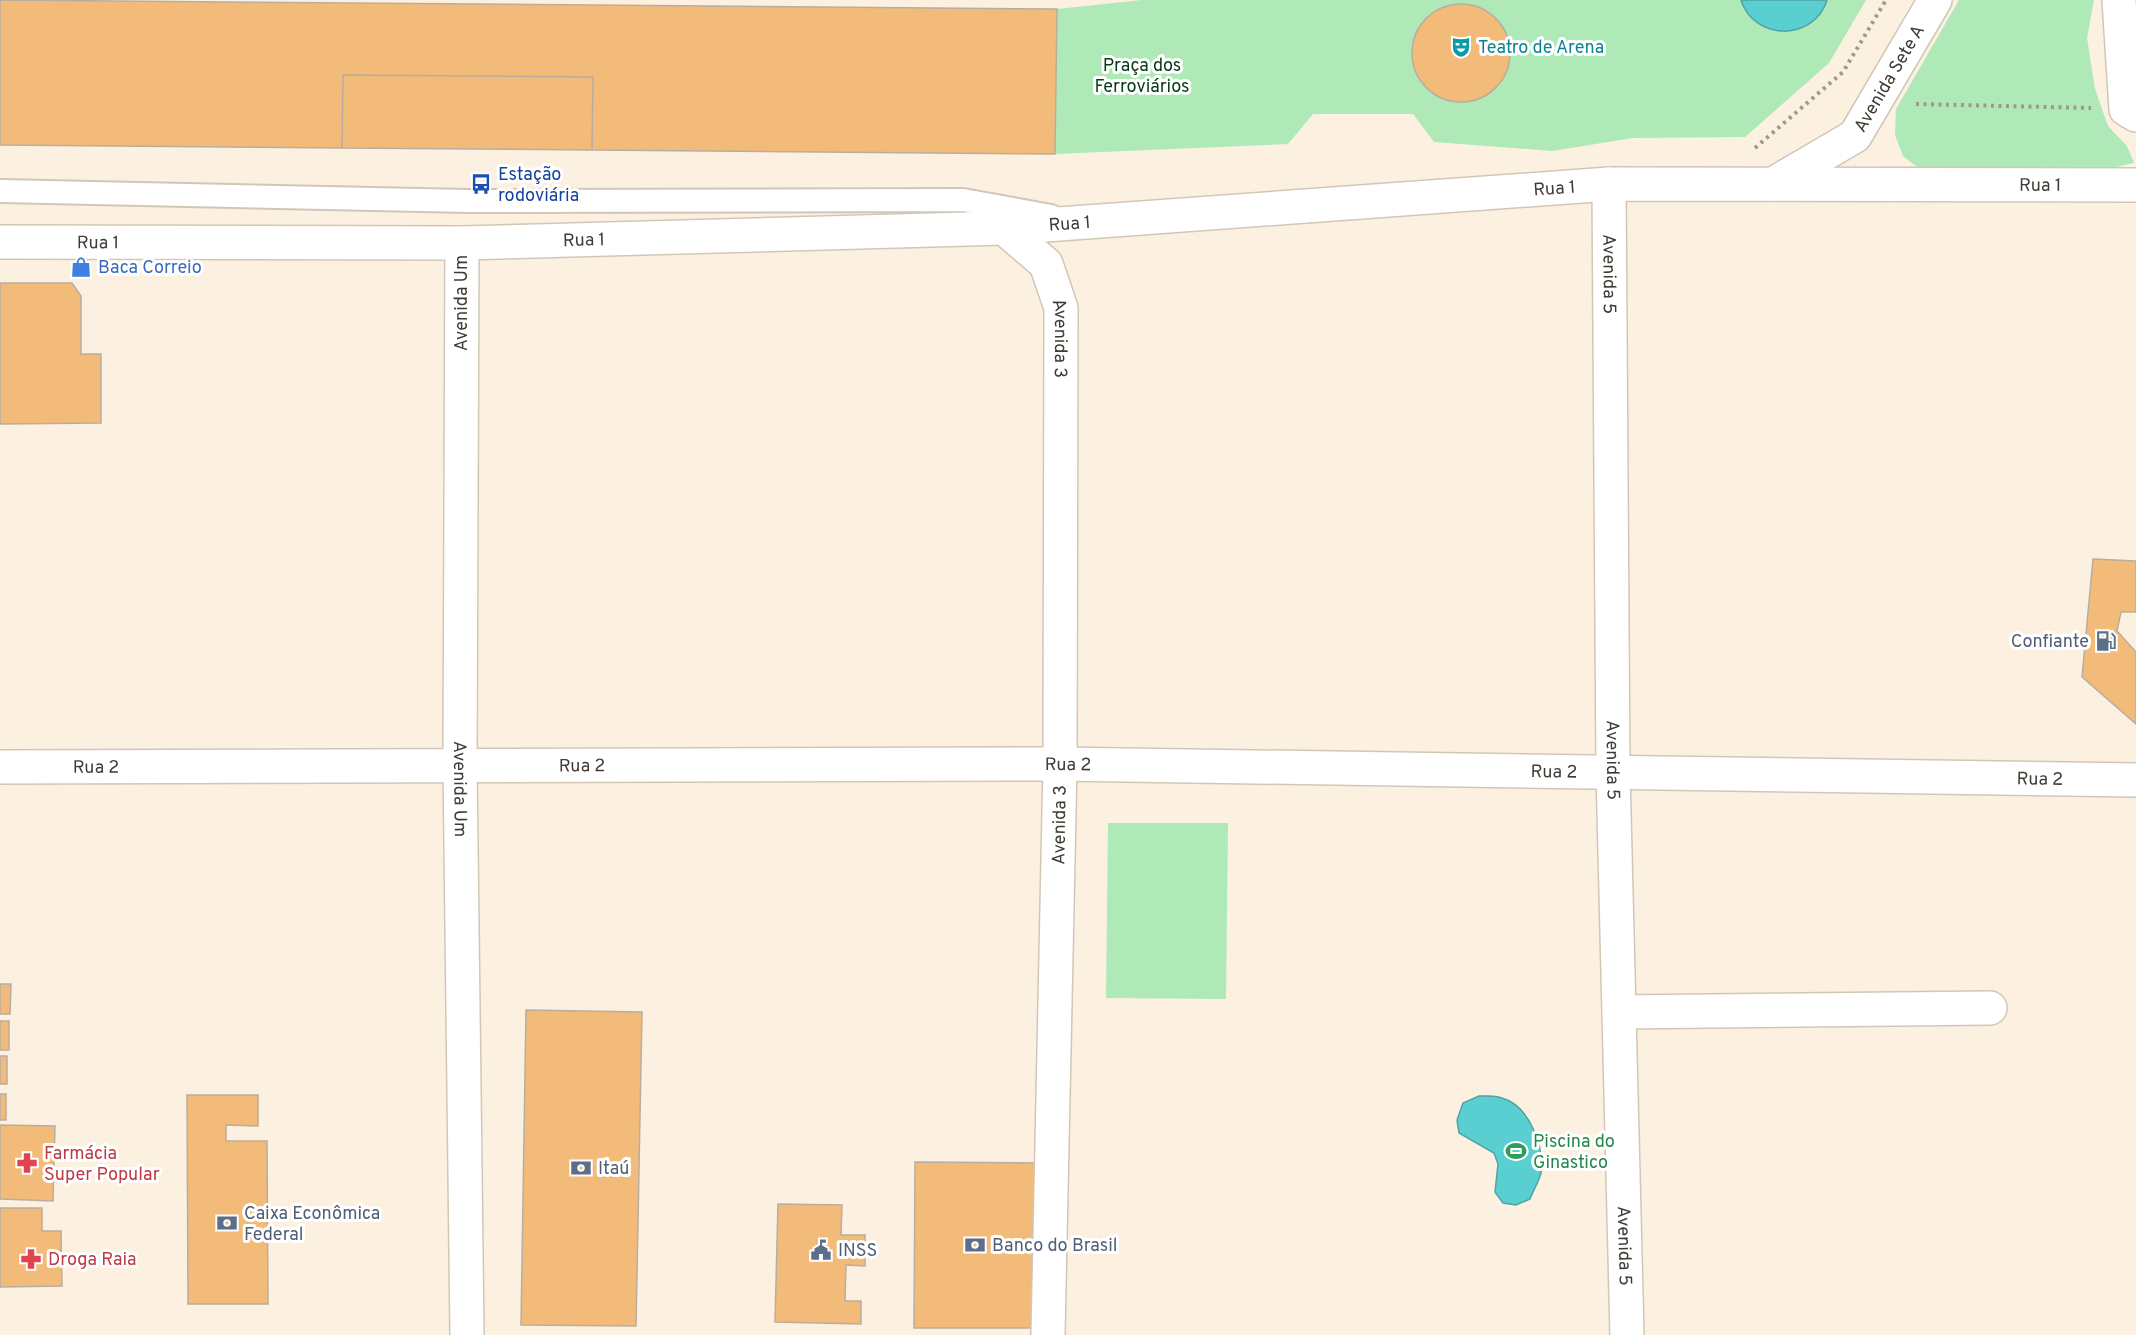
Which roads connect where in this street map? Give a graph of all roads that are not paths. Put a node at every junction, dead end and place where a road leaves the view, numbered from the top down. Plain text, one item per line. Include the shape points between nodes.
1 (1935, 0) edge
2 (2119, 0) edge
3 (2131, 112) edge
4 (1609, 183) junction
5 (1773, 184) junction
6 (2136, 185) edge
7 (0, 191) edge
8 (1094, 223) junction
9 (1004, 228) junction
10 (0, 242) edge
11 (462, 243) junction
12 (460, 764) junction
13 (1060, 764) junction
14 (0, 767) edge
15 (1613, 772) junction
16 (2136, 780) edge
17 (1990, 1008) dead end
18 (1619, 1012) junction
19 (467, 1335) edge
20 (1048, 1335) edge
21 (1627, 1335) edge

1 - 5 street, Avenida Sete A via 1855,136
2 - 3 street
4 - 5 street, Rua 1
4 - 8 street, Rua 1
4 - 15 street, Avenida 5
5 - 6 street, Rua 1
7 - 8 lane via 468,201 963,200
8 - 9 street, Rua 1
9 - 11 street, Rua 1
9 - 13 street, Avenida 3 via 1046,264 1061,308
10 - 11 street, Rua 1
11 - 12 street, Avenida Um
12 - 13 street, Rua 2
12 - 14 street, Rua 2
12 - 19 street, Avenida Um
13 - 15 street, Rua 2
13 - 20 street, Avenida 3
15 - 16 street, Rua 2
15 - 18 street, Avenida 5
17 - 18 street
18 - 21 street, Avenida 5

